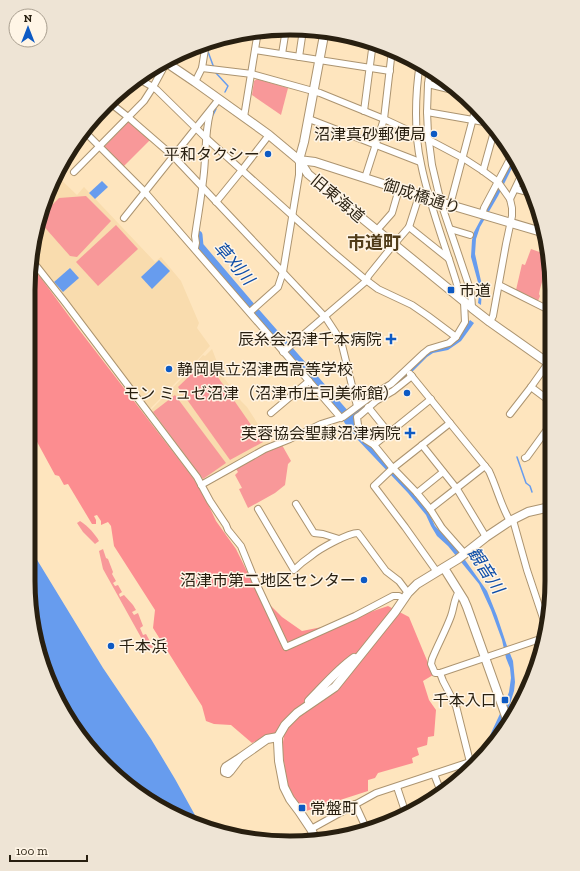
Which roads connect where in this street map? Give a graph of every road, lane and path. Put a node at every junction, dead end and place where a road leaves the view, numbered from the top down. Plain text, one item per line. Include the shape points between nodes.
1 (285, 35) edge
2 (303, 36) edge
3 (257, 37) edge
4 (324, 37) edge
5 (372, 49) edge
6 (205, 50) edge
7 (255, 50) junction
8 (282, 54) junction
9 (391, 56) edge
10 (299, 57) junction
11 (319, 60) junction
12 (170, 65) edge
13 (202, 68) junction
14 (369, 68) junction
15 (161, 70) edge
16 (419, 70) edge
17 (390, 71) junction
18 (252, 74) junction
19 (429, 76) edge
20 (143, 82) edge
21 (195, 82) junction
22 (428, 84) junction
23 (153, 87) junction
24 (445, 88) edge
25 (313, 92) junction
26 (219, 99) junction
27 (114, 106) edge
28 (211, 110) junction
29 (364, 111) junction
30 (427, 112) junction
31 (474, 114) edge
32 (128, 117) junction
33 (244, 117) junction
34 (308, 119) junction
35 (384, 119) junction
36 (472, 120) junction
37 (482, 122) edge
38 (196, 128) junction
39 (88, 135) edge
40 (269, 135) junction
41 (417, 135) junction
42 (493, 136) edge
43 (206, 138) junction
44 (429, 140) junction
45 (376, 145) junction
46 (99, 146) junction
47 (173, 156) junction
48 (463, 158) junction
49 (299, 160) junction
50 (510, 160) edge
51 (420, 162) junction
52 (242, 170) junction
53 (483, 171) junction
54 (74, 172) dead end
55 (365, 178) junction
56 (520, 179) edge
57 (498, 182) junction
58 (202, 187) junction
59 (399, 189) junction
60 (516, 189) junction
61 (144, 191) junction
62 (526, 191) edge
63 (419, 196) junction
64 (510, 198) junction
65 (430, 199) junction
66 (216, 202) junction
67 (446, 204) junction
68 (292, 215) junction
69 (484, 215) junction
70 (124, 218) dead end
71 (511, 223) junction
72 (409, 227) junction
73 (450, 229) junction
74 (377, 230) junction
75 (538, 231) edge
76 (470, 236) dead end
77 (394, 244) junction
78 (194, 248) junction
79 (449, 259) junction
80 (36, 266) edge
81 (283, 272) junction
82 (366, 280) junction
83 (499, 285) junction
84 (461, 299) junction
85 (545, 307) edge
86 (472, 308) junction
87 (250, 312) junction
88 (324, 316) junction
89 (490, 322) junction
90 (456, 337) junction
91 (283, 352) junction
92 (545, 361) edge
93 (407, 369) junction
94 (545, 369) edge
95 (412, 376) junction
96 (308, 381) junction
97 (530, 388) junction
98 (545, 398) edge
99 (431, 399) junction
100 (357, 406) junction
101 (368, 408) junction
102 (349, 412) junction
103 (271, 413) dead end
104 (510, 414) dead end
105 (357, 417) junction
106 (340, 418) junction
107 (450, 423) junction
108 (545, 432) edge
109 (389, 433) junction
110 (374, 445) junction
111 (422, 445) junction
112 (525, 458) dead end
113 (485, 466) junction
114 (394, 468) junction
115 (443, 472) junction
116 (201, 485) junction
117 (456, 489) junction
118 (417, 493) junction
119 (296, 504) dead end
120 (545, 508) edge
121 (258, 509) dead end
122 (430, 510) junction
123 (512, 520) junction
124 (486, 537) junction
125 (339, 539) junction
126 (462, 556) junction
127 (440, 570) junction
128 (459, 592) junction
129 (406, 596) junction
130 (543, 617) edge
131 (538, 640) edge
132 (486, 658) junction
133 (440, 673) junction
134 (507, 714) edge
135 (278, 737) junction
136 (475, 756) edge
137 (240, 758) dead end
138 (468, 762) edge
139 (434, 774) junction
140 (397, 786) junction
141 (439, 788) edge
142 (355, 804) junction
143 (404, 809) edge
144 (364, 824) edge
145 (311, 829) junction
146 (313, 835) edge

1 - 8 street
2 - 10 street
3 - 7 street
4 - 11 street
5 - 14 street
6 - 13 street
7 - 8 street
7 - 18 street
8 - 10 street
9 - 17 street
10 - 11 street
11 - 14 street
11 - 25 street
12 - 21 street, 旧東海道
13 - 18 street
13 - 21 street
14 - 17 street
14 - 29 street
15 - 23 street
16 - 41 street
17 - 35 street
18 - 25 street
18 - 33 street
19 - 22 street
20 - 23 street
21 - 26 street, 旧東海道
22 - 24 street
22 - 30 street
23 - 32 street via 144,101
23 - 38 street
25 - 29 street
25 - 34 street
26 - 28 street
26 - 33 street, 旧東海道
27 - 32 street
28 - 38 street
28 - 43 street
29 - 35 street
30 - 36 street
30 - 44 street
31 - 36 street
32 - 46 street
32 - 47 street
33 - 40 street, 旧東海道
34 - 45 street
34 - 49 street
35 - 41 street
35 - 45 street
36 - 37 street
36 - 48 street
38 - 43 street
38 - 47 street
39 - 46 street
40 - 49 street, 旧東海道
40 - 52 street
41 - 44 street
41 - 51 street
42 - 53 street
43 - 52 street
43 - 58 street
44 - 48 street
44 - 67 street via 432,165
45 - 51 street
45 - 55 street
46 - 54 street
46 - 61 street
47 - 58 street
47 - 61 street
48 - 53 street
48 - 67 street
49 - 55 street, 御成橋通り via 315,162
49 - 68 street
49 - 74 street, 旧東海道 via 308,174
50 - 57 street
51 - 65 street
52 - 66 street
52 - 68 street
53 - 57 street
55 - 59 street, 御成橋通り
56 - 60 street
57 - 64 street
57 - 69 street via 484,208
58 - 66 street
58 - 78 street
59 - 63 street, 御成橋通り
59 - 74 street via 392,213
60 - 62 street
60 - 64 street
61 - 70 street
61 - 78 street
63 - 65 street, 御成橋通り
63 - 72 street
64 - 71 street
65 - 67 street, 御成橋通り
65 - 79 street
66 - 81 street
67 - 69 street, 御成橋通り
67 - 73 street
68 - 81 street
68 - 82 street
69 - 71 street, 御成橋通り
71 - 75 street, 御成橋通り
71 - 83 street
72 - 77 street
72 - 79 street
73 - 76 street
73 - 86 street via 471,292
74 - 77 street, 旧東海道
77 - 82 street
77 - 84 street, 旧東海道
78 - 87 street
79 - 84 street
80 - 116 street
81 - 87 street via 278,287
81 - 88 street
82 - 88 street
82 - 90 street via 378,289 412,305
83 - 85 street
83 - 89 street
84 - 86 street, 旧東海道
84 - 90 street via 465,322
86 - 89 street, 旧東海道
87 - 91 street
88 - 91 street
88 - 100 street via 341,341
89 - 92 street, 旧東海道
90 - 93 street via 449,344 429,349
91 - 96 street
93 - 95 street
93 - 100 street via 391,384
94 - 97 street
95 - 99 street
95 - 101 street
96 - 103 street
96 - 106 street
97 - 98 street
97 - 104 street
99 - 107 street
99 - 109 street
100 - 102 street
101 - 105 street
101 - 109 street
102 - 105 street
102 - 106 street
105 - 110 street via 362,434
106 - 116 street via 265,449
107 - 111 street
107 - 113 street
108 - 112 street
109 - 110 street
110 - 114 street
111 - 114 street
111 - 115 street
113 - 117 street
113 - 123 street
114 - 118 street
114 - 127 street via 374,486
115 - 117 street
115 - 118 street
116 - 129 street via 228,530 241,546 286,647 393,596
117 - 122 street
117 - 124 street
118 - 122 street
119 - 125 street via 314,533
120 - 123 street via 528,512
121 - 125 street via 294,570 310,556
122 - 126 street
123 - 124 street
123 - 130 street
124 - 126 street
125 - 129 street via 358,533 386,571 399,581
126 - 127 street
127 - 128 street
127 - 129 street via 419,582
128 - 132 street
128 - 133 street via 432,659 434,672
129 - 135 street via 360,655 347,663 319,690 290,720
131 - 132 street
132 - 133 street
132 - 134 street
133 - 136 street via 456,706
135 - 137 street via 267,739
135 - 145 street via 284,786
138 - 139 street
139 - 140 street
139 - 141 street
140 - 142 street
140 - 143 street
142 - 144 street
142 - 145 street
145 - 146 street

